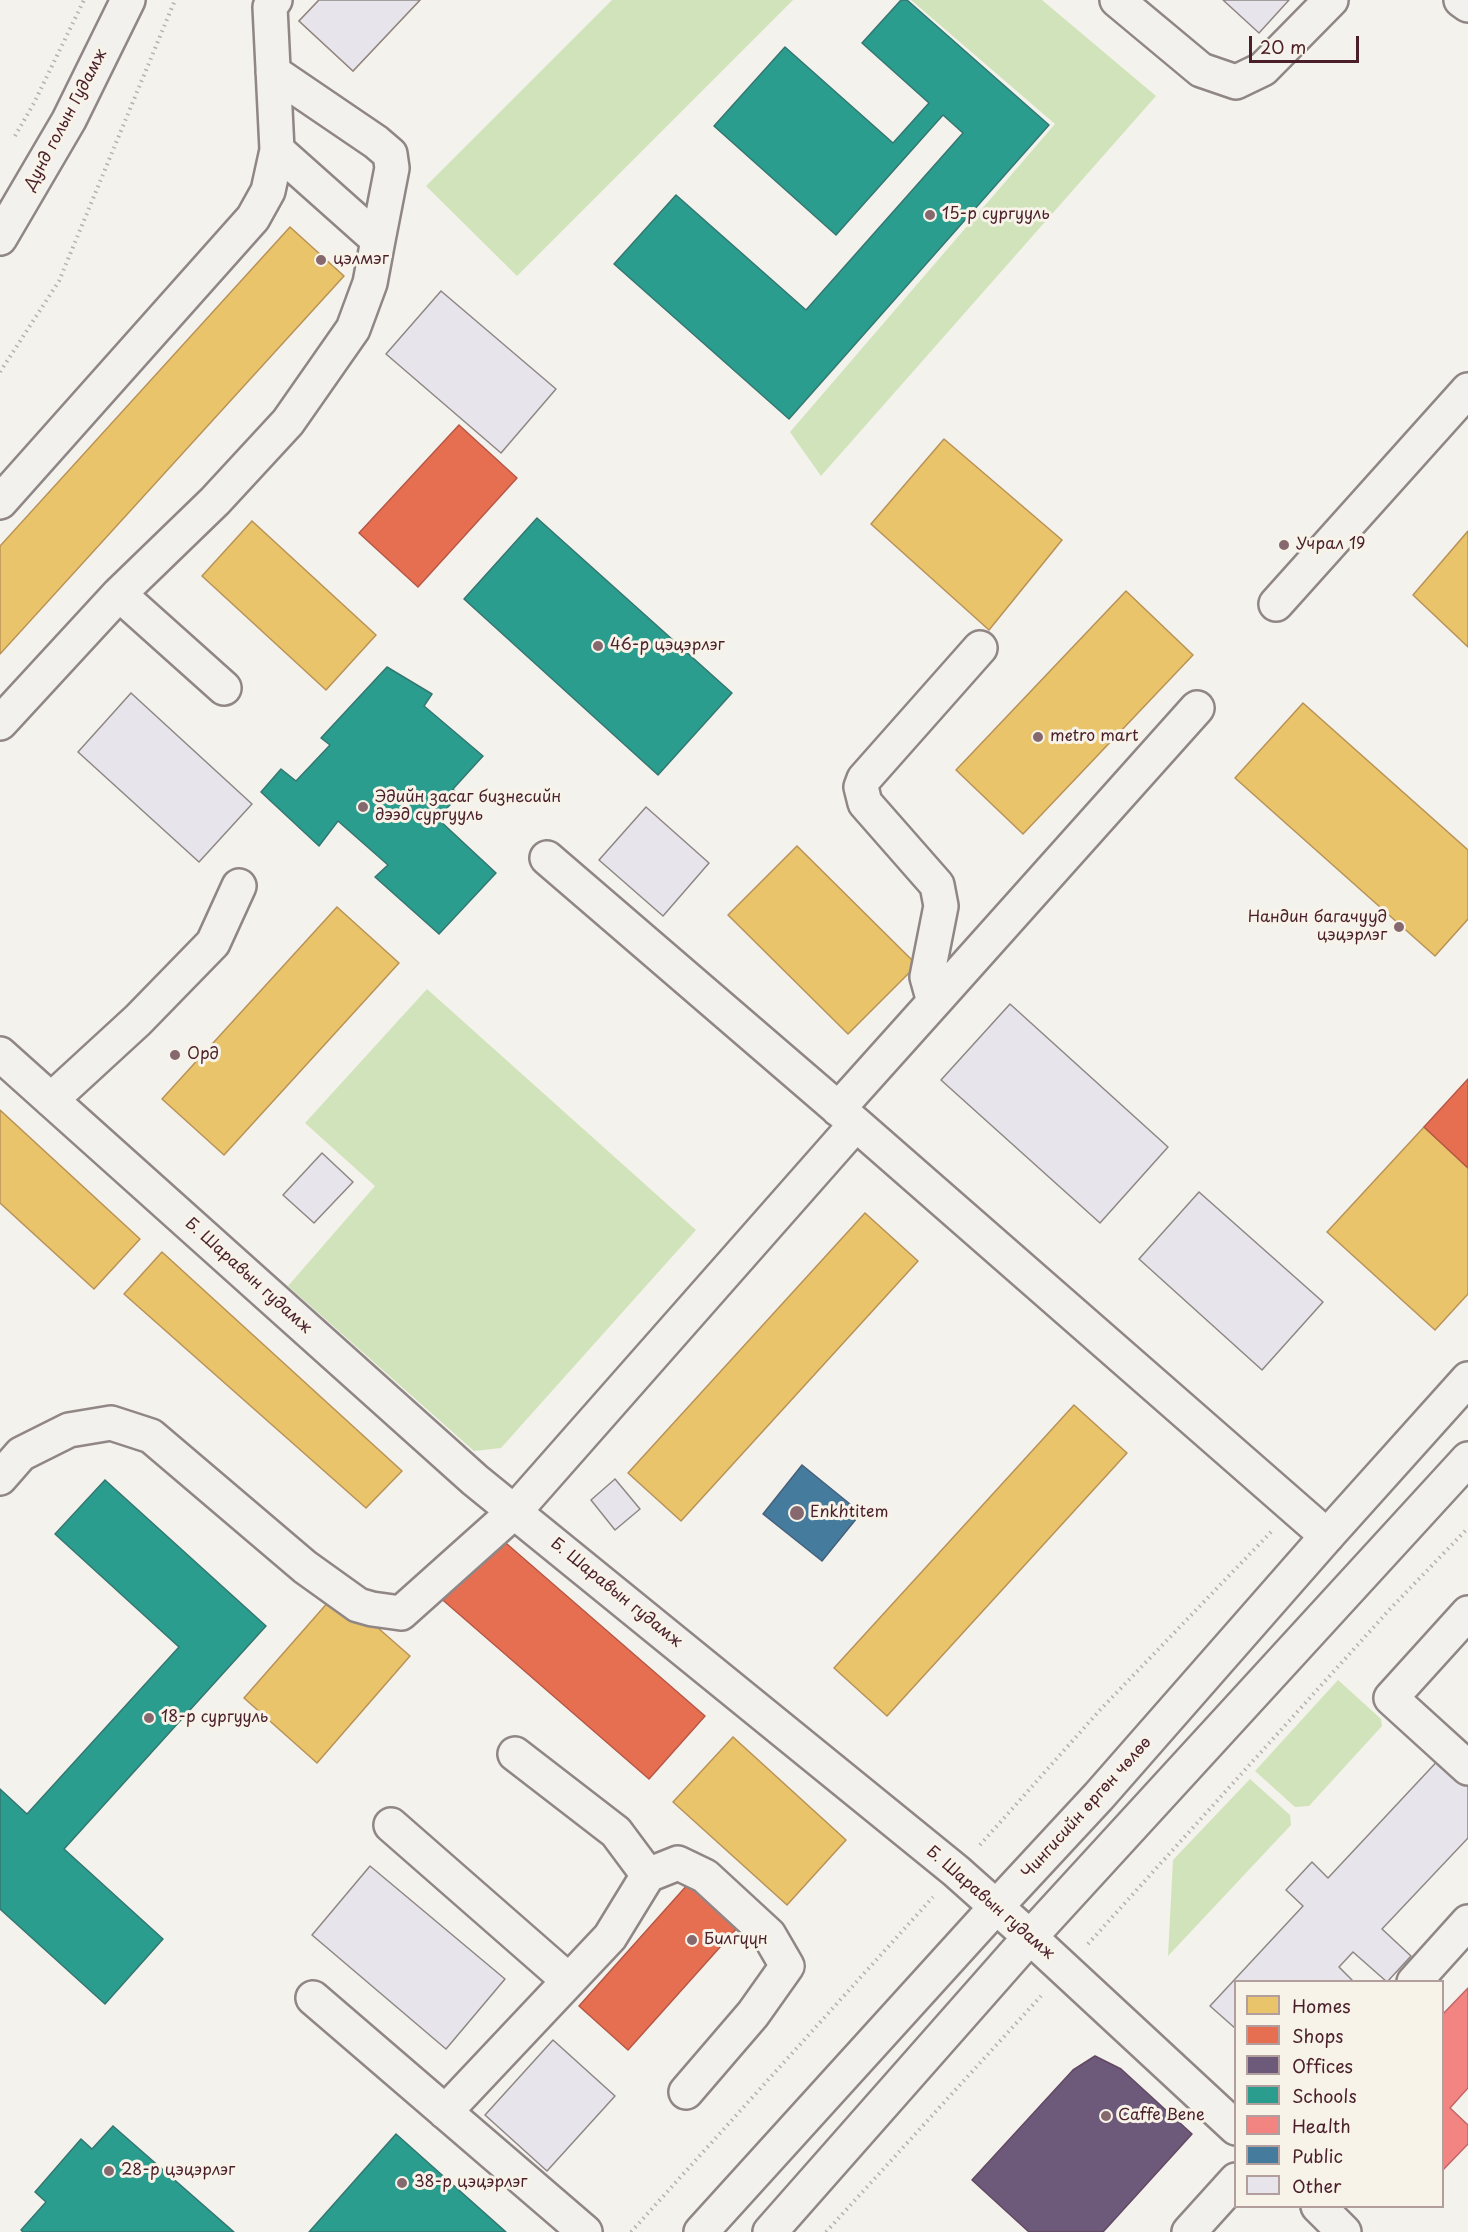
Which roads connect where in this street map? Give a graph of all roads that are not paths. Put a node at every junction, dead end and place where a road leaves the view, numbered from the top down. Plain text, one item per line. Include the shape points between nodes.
1 (128, 0) edge
2 (275, 0) edge
3 (1117, 0) edge
4 (1331, 0) edge
5 (1461, 0) edge
6 (1468, 5) edge
7 (273, 72) junction
8 (277, 150) junction
9 (0, 238) edge
10 (378, 240) junction
11 (1468, 390) edge
12 (0, 502) edge
13 (119, 594) junction
14 (1276, 604) dead end
15 (980, 648) dead end
16 (224, 688) dead end
17 (1197, 708) dead end
18 (0, 723) edge
19 (546, 858) dead end
20 (239, 886) dead end
21 (934, 1002) junction
22 (0, 1054) edge
23 (51, 1100) junction
24 (847, 1117) junction
25 (1468, 1379) edge
26 (1468, 1459) edge
27 (0, 1478) edge
28 (515, 1511) junction
29 (1327, 1536) junction
30 (1468, 1613) edge
31 (515, 1754) dead end
32 (1468, 1768) edge
33 (391, 1825) dead end
34 (648, 1875) junction
35 (996, 1907) junction
36 (1468, 1922) edge
37 (1030, 1937) junction
38 (568, 1980) junction
39 (1416, 1980) edge
40 (313, 1998) dead end
41 (686, 2092) dead end
42 (445, 2112) junction
43 (1234, 2126) edge
44 (1234, 2182) edge
45 (1320, 2208) edge
46 (585, 2232) edge
47 (701, 2232) edge
48 (770, 2232) edge
49 (1189, 2232) edge
50 (1344, 2232) edge

1 - 9 main road, Дунд голын Гудамж via 69,120
2 - 7 main road via 270,7
3 - 4 main road via 1201,70 1236,82 1263,69
5 - 6 main road
7 - 8 main road
7 - 10 main road via 390,154 392,168
8 - 10 main road
8 - 12 main road via 268,191 253,218
10 - 13 main road via 370,283 353,329 288,422 215,501
11 - 14 main road
13 - 16 main road
13 - 18 main road
15 - 21 main road via 861,787 865,803 937,885 941,906 927,977
17 - 21 main road
19 - 24 main road
20 - 23 main road via 213,943 138,1020
21 - 24 main road
22 - 23 main road, Б. Шаравын гудамж
23 - 28 main road, Б. Шаравын гудамж via 475,1480
24 - 28 main road
24 - 29 main road
25 - 29 main road, Чингисийн өргөн чөлөө
26 - 37 main road
27 - 28 main road via 21,1454 69,1430 111,1423 151,1436 305,1567 358,1605 401,1612
28 - 35 main road, Б. Шаравын гудамж
29 - 35 main road, Чингисийн өргөн чөлөө
30 - 32 main road via 1391,1698
31 - 34 main road via 616,1832
33 - 38 main road
34 - 38 main road via 610,1936
34 - 41 main road via 678,1863 705,1876 769,1935 787,1966 753,2014
35 - 37 main road, Б. Шаравын гудамж
35 - 47 main road, Чингисийн өргөн чөлөө
36 - 39 main road
37 - 43 main road, Б. Шаравын гудамж
37 - 48 main road
38 - 42 main road
40 - 42 main road
42 - 46 main road
44 - 49 main road
45 - 50 main road

